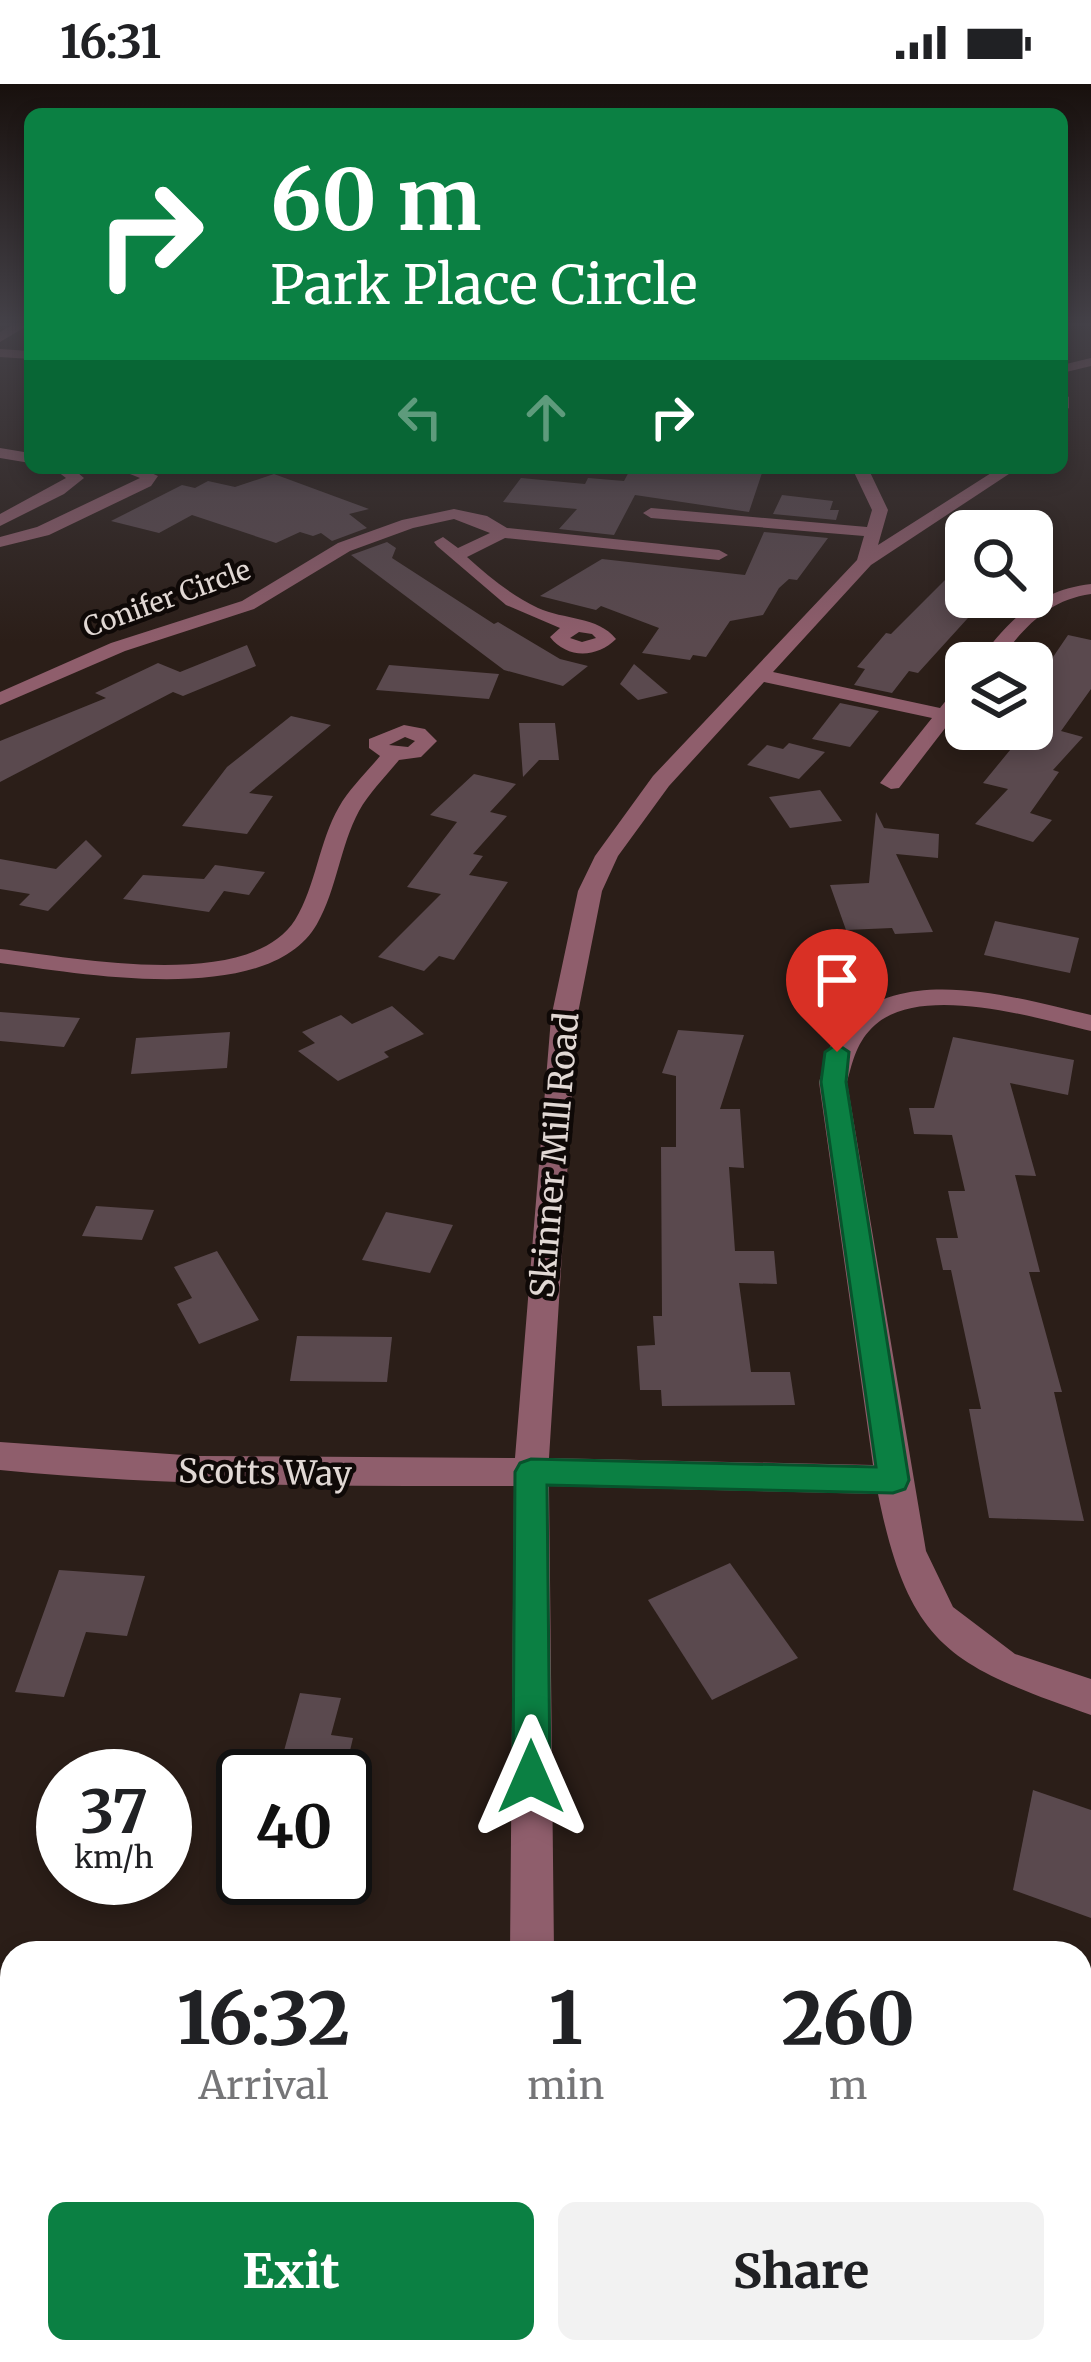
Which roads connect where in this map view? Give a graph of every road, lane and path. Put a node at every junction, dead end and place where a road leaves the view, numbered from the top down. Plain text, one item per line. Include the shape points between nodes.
1 (70, 474) edge
2 (143, 474) edge
3 (861, 474) edge
4 (1000, 474) edge
5 (932, 515) junction
6 (0, 520) edge
7 (739, 521) junction
8 (395, 529) junction
9 (435, 533) junction
10 (872, 534) junction
11 (494, 537) junction
12 (0, 542) edge
13 (633, 546) junction
14 (456, 556) junction
15 (1091, 590) edge
16 (572, 628) dead end
17 (1004, 642) edge
18 (760, 675) junction
19 (2, 695) edge
20 (945, 715) joint
21 (393, 754) dead end
22 (891, 783) dead end
23 (0, 956) edge
24 (1091, 1023) edge
25 (0, 1456) edge
26 (531, 1472) junction
27 (893, 1480) junction
28 (1091, 1697) edge
29 (532, 1941) edge

1 - 6 street via 76,478 67,486
2 - 12 street via 150,476 145,483 43,532
3 - 10 street
4 - 5 street, Skinner Mill Road
5 - 10 street, Skinner Mill Road
5 - 10 street
7 - 10 street
7 - 13 street via 655,506
7 - 13 street via 716,563
8 - 9 street
8 - 11 street, Conifer Circle via 454,514 482,520
8 - 19 street, Conifer Circle via 344,547 248,605
9 - 11 street
9 - 14 street
10 - 18 street, Skinner Mill Road
11 - 13 street
11 - 14 street
14 - 16 street via 515,603
15 - 17 street via 1067,590 1031,608
18 - 20 street
18 - 26 street, Skinner Mill Road via 661,781 590,890 564,1018
20 - 22 street
21 - 23 street via 349,808 293,939 199,971
24 - 27 street via 966,996 898,1001 861,1021 837,1052 833,1082
25 - 26 street, Scotts Way via 241,1473
26 - 27 street, Scotts Way
26 - 29 street, Skinner Mill Road
27 - 28 street via 908,1551 940,1619 1003,1667

